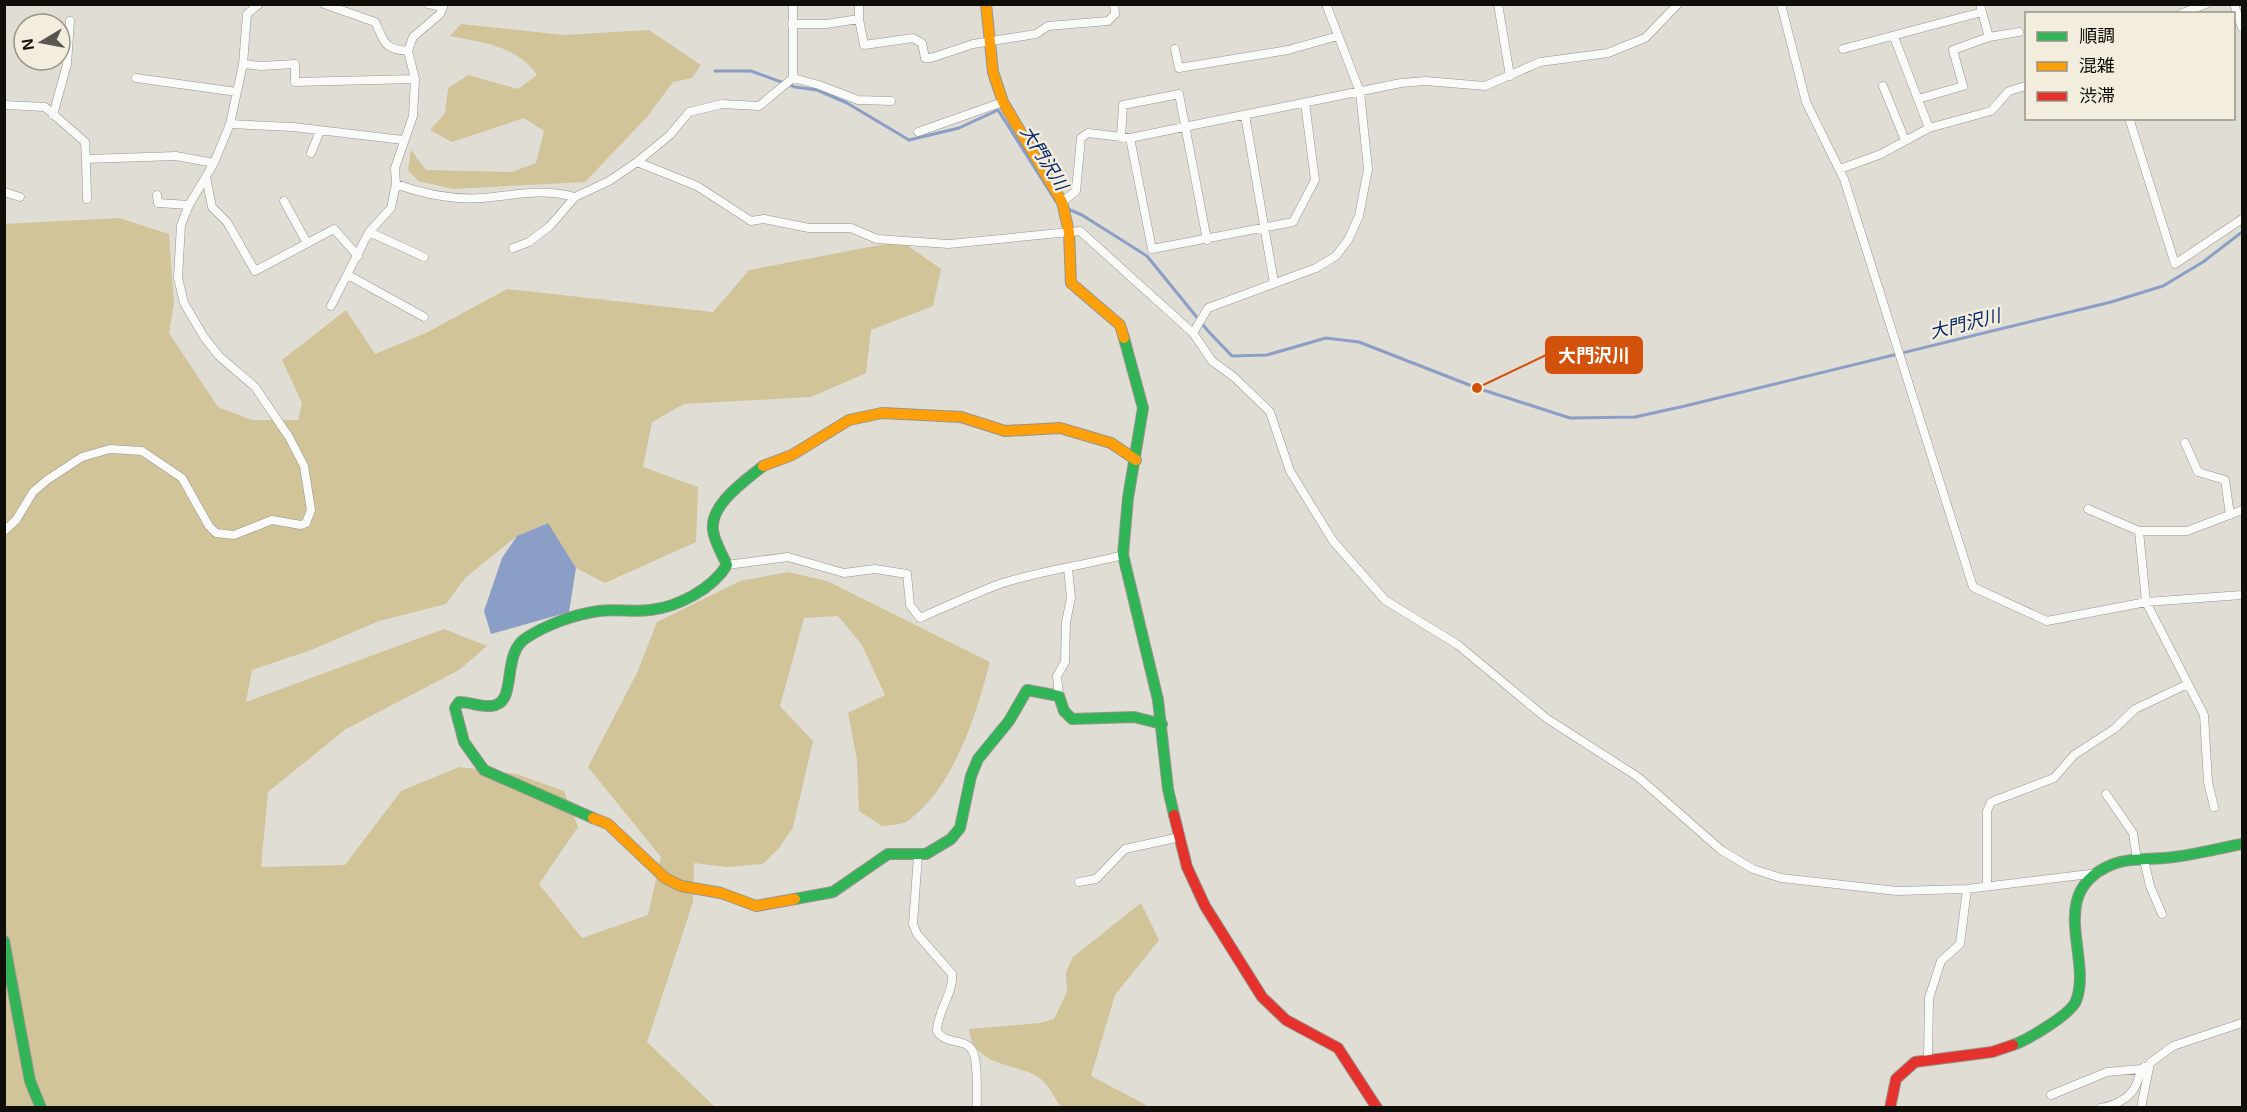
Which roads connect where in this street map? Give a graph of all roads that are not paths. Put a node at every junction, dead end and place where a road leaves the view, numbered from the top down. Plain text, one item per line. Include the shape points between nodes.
1 (258, 4) edge
2 (324, 4) edge
3 (428, 4) edge
4 (793, 4) edge
5 (858, 4) edge
6 (986, 4) edge
7 (1114, 4) edge
8 (1326, 4) edge
9 (1498, 4) edge
10 (1678, 4) edge
11 (1781, 4) edge
12 (2206, 4) edge
13 (2234, 4) edge
14 (444, 5) edge
15 (1981, 8) edge
16 (2185, 12) edge
17 (859, 18) junction
18 (792, 24) junction
19 (2242, 28) edge
20 (2019, 32) dead end
21 (1338, 36) junction
22 (1894, 37) junction
23 (1989, 37) junction
24 (990, 42) junction
25 (1175, 49) dead end
26 (1843, 49) dead end
27 (408, 51) junction
28 (243, 64) junction
29 (65, 72) edge
30 (1510, 76) junction
31 (136, 78) dead end
32 (793, 78) junction
33 (415, 79) junction
34 (1883, 86) dead end
35 (2025, 86) edge
36 (237, 92) junction
37 (1360, 92) junction
38 (1918, 99) junction
39 (891, 102) dead end
40 (1002, 102) junction
41 (1305, 103) junction
42 (4, 105) edge
43 (53, 115) junction
44 (1245, 115) junction
45 (2130, 120) edge
46 (230, 124) junction
47 (1187, 127) junction
48 (1929, 128) junction
49 (320, 131) junction
50 (918, 132) dead end
51 (1125, 138) junction
52 (404, 140) junction
53 (1905, 140) junction
54 (311, 153) dead end
55 (86, 159) junction
56 (637, 162) junction
57 (214, 163) junction
58 (1840, 169) junction
59 (206, 177) junction
60 (396, 184) junction
61 (4, 192) edge
62 (157, 195) dead end
63 (20, 197) dead end
64 (575, 197) junction
65 (87, 200) dead end
66 (284, 201) dead end
67 (1062, 202) junction
68 (189, 205) junction
69 (2242, 219) edge
70 (1265, 229) junction
71 (369, 232) junction
72 (1069, 232) junction
73 (1207, 240) junction
74 (307, 243) junction
75 (513, 248) dead end
76 (358, 256) junction
77 (424, 257) dead end
78 (348, 274) junction
79 (1275, 283) junction
80 (331, 306) dead end
81 (424, 317) dead end
82 (1193, 333) junction
83 (2185, 443) dead end
84 (1136, 460) junction
85 (2088, 509) dead end
86 (2242, 510) edge
87 (2230, 515) junction
88 (4, 531) edge
89 (2139, 531) junction
90 (1124, 555) junction
91 (727, 565) junction
92 (1068, 569) junction
93 (2242, 595) edge
94 (2146, 602) junction
95 (2188, 684) junction
96 (1059, 696) junction
97 (1162, 724) junction
98 (2106, 794) dead end
99 (2214, 807) dead end
100 (1180, 837) junction
101 (2242, 844) edge
102 (918, 855) junction
103 (2140, 860) junction
104 (2098, 873) junction
105 (1079, 882) dead end
106 (1987, 885) junction
107 (1967, 888) junction
108 (2162, 914) dead end
109 (4, 942) edge
110 (2242, 1023) edge
111 (1928, 1059) junction
112 (2150, 1063) junction
113 (2141, 1069) junction
114 (2051, 1095) dead end
115 (41, 1107) edge
116 (977, 1107) edge
117 (1377, 1107) edge
118 (1890, 1107) edge
119 (2101, 1107) edge
120 (2141, 1107) edge

1 - 28 street via 247,14
2 - 27 street via 375,22 380,38 393,50
3 - 14 street
4 - 18 street
5 - 17 street
6 - 24 street
7 - 24 street via 1114,14 1108,21 1056,24 1036,34
8 - 21 street
9 - 30 street
10 - 30 street via 1645,38 1608,53 1540,62
11 - 58 street via 1806,102
12 - 16 street
13 - 19 street
14 - 27 street via 440,14 412,37
15 - 22 street
15 - 23 street
17 - 18 street via 826,24
17 - 24 street via 864,45 913,38 922,43 926,58
18 - 32 street
20 - 23 street
21 - 25 street via 1288,50 1179,68
21 - 37 street
22 - 26 street
22 - 38 street
23 - 38 street via 1953,50 1963,86
24 - 40 street
27 - 33 street
28 - 33 street via 295,64 295,82
28 - 36 street
29 - 43 street
30 - 37 street via 1485,86 1426,81
31 - 36 street
32 - 39 street via 858,100
32 - 56 street via 759,106 722,104 689,112 670,135
33 - 52 street via 413,116
34 - 53 street
35 - 48 street via 2009,91 1991,111
36 - 46 street
37 - 41 street
37 - 79 street via 1368,169 1354,228 1336,256
38 - 48 street
40 - 50 street
40 - 67 street
41 - 44 street
41 - 70 street via 1315,180 1293,222
42 - 43 street via 45,107
43 - 55 street via 85,142
44 - 47 street
44 - 70 street
45 - 69 street via 2175,264
46 - 49 street
46 - 57 street
47 - 51 street
47 - 51 street via 1179,94 1123,105
47 - 73 street
48 - 53 street
49 - 52 street
49 - 54 street
51 - 67 street via 1088,133 1081,138 1076,191
51 - 73 street via 1152,249
52 - 60 street via 395,168
53 - 58 street via 1881,154
55 - 57 street via 176,156
55 - 65 street
56 - 64 street
56 - 72 street via 697,186 751,221 850,228 877,239 916,243 950,244
57 - 59 street
58 - 94 street via 1973,587 2047,621
59 - 68 street
59 - 74 street via 212,207 227,222 255,271
60 - 64 street via 437,196 482,198 552,191
60 - 71 street via 391,208
61 - 63 street
62 - 68 street via 158,203
64 - 75 street via 550,226 529,242
66 - 74 street
67 - 72 street
68 - 88 street via 178,247 178,278 184,303 204,337 219,356 255,387 289,437 304,466 310,519 301,525 260,522 224,536 209,526 182,478 168,467 142,451 110,449 82,457 47,480
70 - 73 street
70 - 79 street
71 - 76 street
71 - 77 street
72 - 82 street via 1080,231
72 - 84 street via 1071,283 1120,325 1127,343 1143,408
74 - 76 street via 334,229
76 - 78 street
78 - 80 street
78 - 81 street
79 - 82 street via 1208,308
82 - 107 street via 1212,361 1270,412 1290,471 1333,541 1385,600 1458,645 1546,718 1638,777 1721,850 1781,878 1897,891
83 - 87 street via 2198,472 2225,480
84 - 90 street via 1128,498
84 - 91 street via 1111,443 1060,428 1005,431 961,417 882,412 863,415 792,455 764,466 737,487 713,518 713,532
85 - 89 street
86 - 87 street
87 - 89 street via 2187,531
89 - 94 street
90 - 92 street
90 - 97 street
91 - 92 street via 788,556 844,573 875,569 907,574 910,606 920,618 997,585
91 - 102 street via 712,584 663,609 588,613 529,636 516,647 509,663 506,696 498,705 459,702 455,708 473,760 484,770 608,824 665,878 756,906 821,896 888,854
92 - 96 street via 1071,598 1065,662 1057,676
93 - 94 street
94 - 95 street
95 - 99 street via 2204,715 2208,782
95 - 106 street via 2135,709 2114,729 2074,755 2054,778 1991,802 1987,810
96 - 97 street via 1064,711 1072,719 1134,717
96 - 102 street via 1027,690 978,759 960,828 951,839
97 - 100 street via 1168,789
98 - 103 street via 2133,833
100 - 105 street via 1125,849 1096,879
100 - 117 street via 1187,867 1205,906 1262,997 1286,1020 1338,1048
101 - 103 street
102 - 116 street via 912,924 916,934 952,974 937,1030 947,1041 972,1049
103 - 104 street via 2111,865
103 - 108 street
104 - 106 street
104 - 111 street via 2078,898 2073,926 2079,994 2066,1013 2034,1035 2005,1048
106 - 107 street
107 - 111 street via 1960,944 1941,961 1929,998
109 - 115 street via 30,1081
110 - 112 street via 2173,1046
111 - 118 street via 1915,1062 1896,1079
112 - 113 street
112 - 120 street
113 - 114 street via 2107,1072
113 - 119 street via 2136,1087 2125,1099

